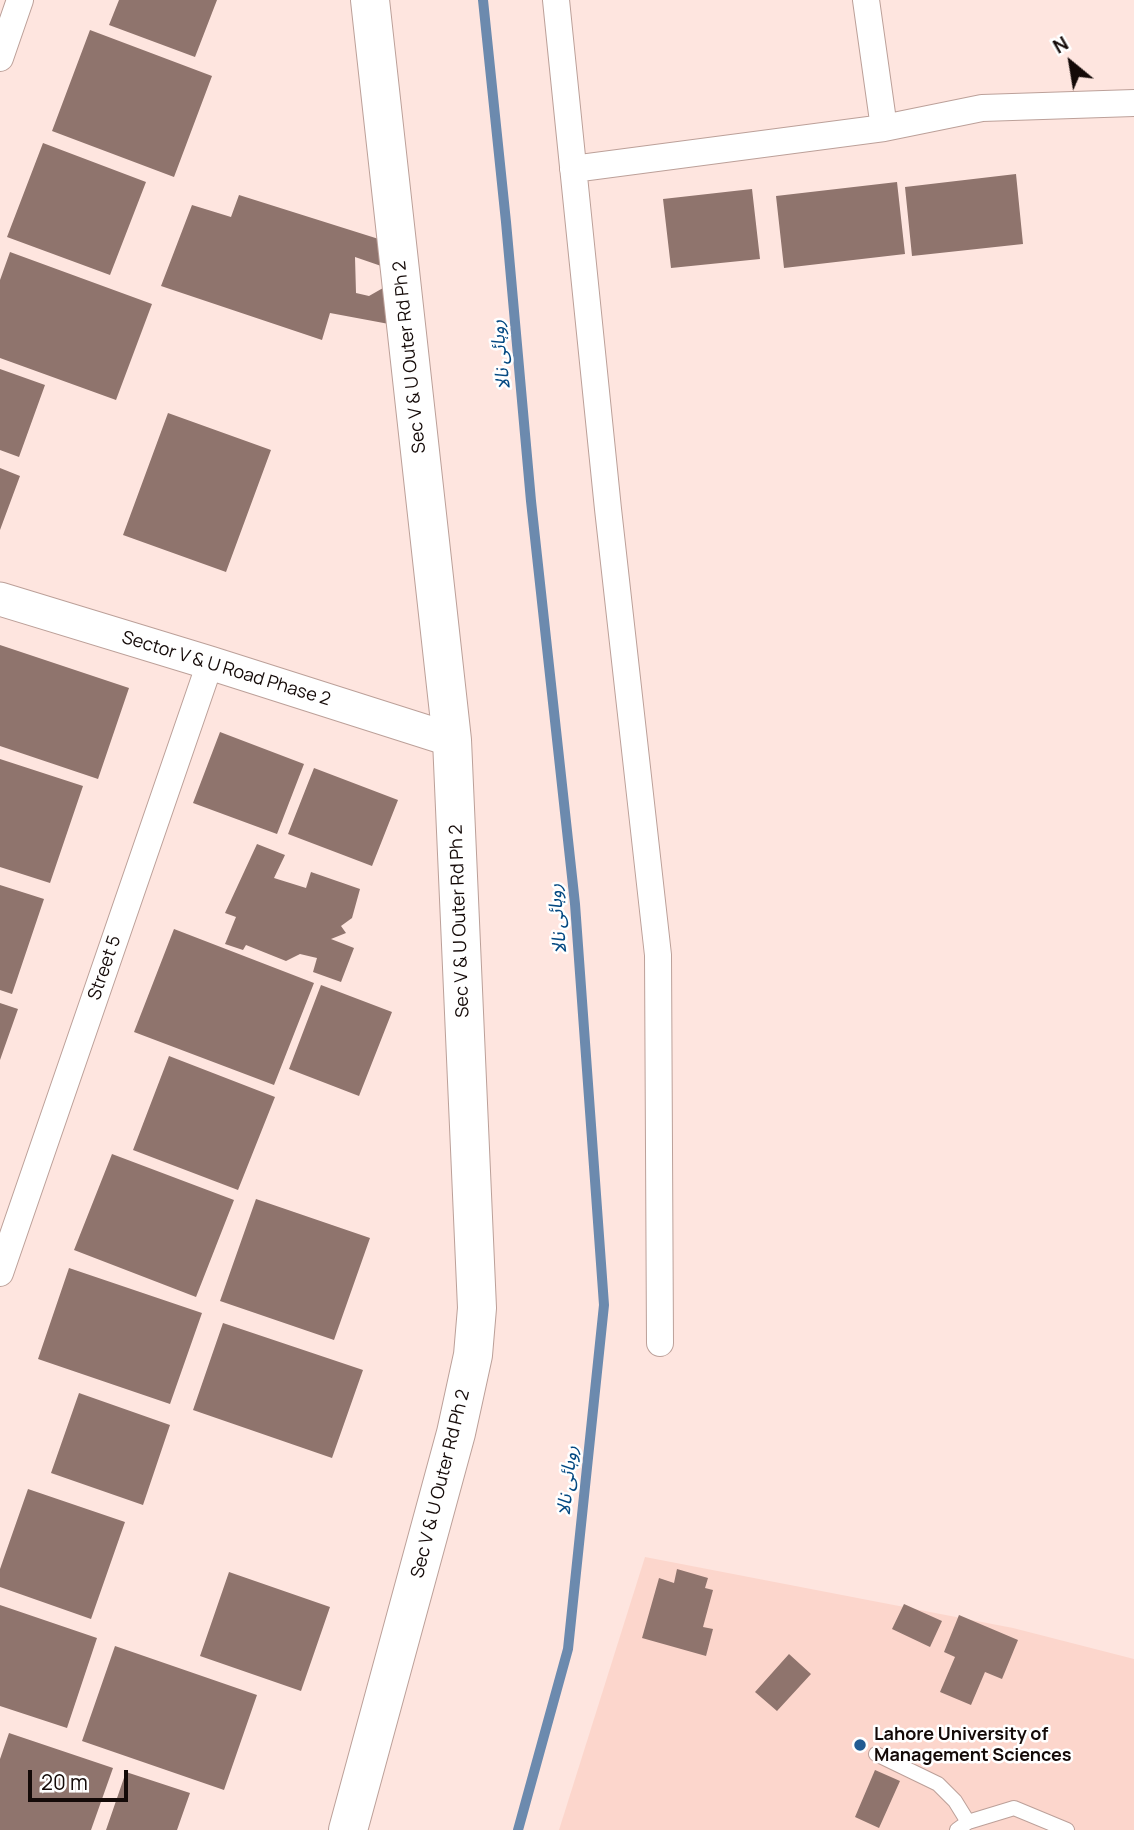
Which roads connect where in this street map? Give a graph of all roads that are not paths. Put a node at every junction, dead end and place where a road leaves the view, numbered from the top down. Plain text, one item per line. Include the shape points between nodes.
1 (20, 0) edge
2 (370, 0) edge
3 (556, 0) edge
4 (866, 0) edge
5 (0, 58) edge
6 (1134, 103) edge
7 (884, 128) junction
8 (573, 169) junction
9 (0, 599) edge
10 (210, 663) junction
11 (452, 740) junction
12 (0, 1273) edge
13 (660, 1343) dead end
14 (876, 1754) dead end
15 (963, 1826) edge
16 (348, 1830) edge
17 (1067, 1830) edge

1 - 5 street
2 - 11 main road, Sec V & U Outer Rd Ph 2
3 - 8 street
4 - 7 street
6 - 7 street via 982,108
7 - 8 street
8 - 13 street via 658,955
9 - 10 street, Sector V & U Road Phase 2
10 - 11 street, Sector V & U Road Phase 2
10 - 12 street, Street 5
11 - 16 main road, Sec V & U Outer Rd Ph 2 via 477,1308 474,1355
14 - 15 lane via 938,1784 955,1801
15 - 17 lane via 1014,1808

